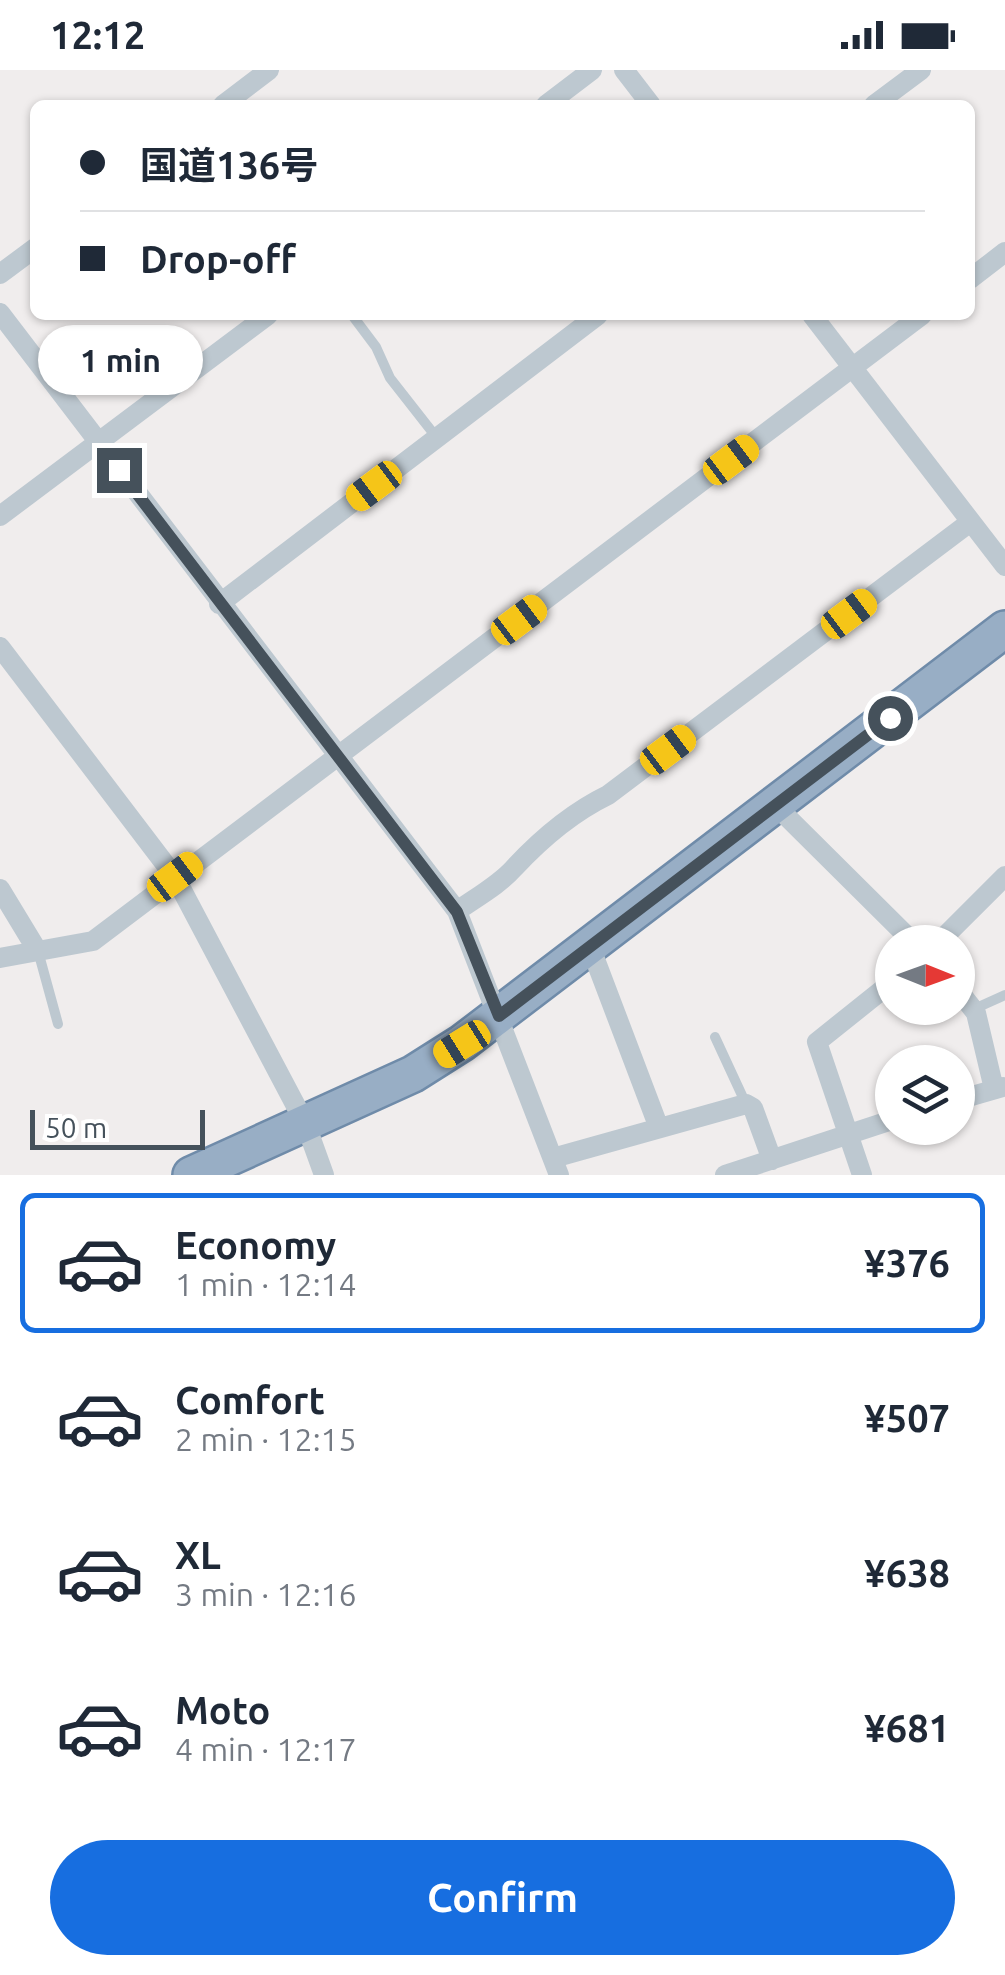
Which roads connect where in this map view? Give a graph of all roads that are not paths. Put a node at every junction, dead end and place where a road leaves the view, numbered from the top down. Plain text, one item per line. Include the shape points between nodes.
1 (269, 70) edge
2 (592, 70) edge
3 (624, 70) edge
4 (921, 70) edge
5 (230, 100) edge
6 (553, 100) edge
7 (647, 100) edge
8 (881, 100) edge
9 (30, 252) edge
10 (1005, 252) edge
11 (0, 274) edge
12 (975, 275) edge
13 (0, 313) edge
14 (261, 320) edge
15 (356, 320) edge
16 (591, 320) edge
17 (816, 320) edge
18 (915, 320) edge
19 (852, 368) junction
20 (437, 438) junction
21 (99, 443) junction
22 (0, 516) edge
23 (970, 523) junction
24 (1005, 566) edge
25 (219, 604) junction
26 (1005, 629) edge
27 (0, 647) edge
28 (338, 757) junction
29 (776, 806) junction
30 (1005, 876) edge
31 (175, 877) junction
32 (0, 888) edge
33 (457, 912) junction
34 (896, 925) edge
35 (956, 925) edge
36 (590, 946) junction
37 (38, 950) junction
38 (0, 958) edge
39 (875, 995) edge
40 (1005, 995) edge
41 (975, 1010) edge
42 (975, 1013) edge
43 (499, 1016) junction
44 (58, 1024) dead end
45 (714, 1037) dead end
46 (1000, 1088) edge
47 (975, 1095) edge
48 (746, 1104) junction
49 (306, 1124) junction
50 (875, 1127) edge
51 (658, 1128) junction
52 (851, 1136) junction
53 (772, 1160) junction
54 (556, 1167) edge
55 (192, 1175) edge
56 (324, 1175) edge
57 (725, 1175) edge
58 (862, 1175) edge

1 - 5 street
2 - 6 street
3 - 7 street
4 - 8 street
9 - 11 street
10 - 12 street
13 - 21 street
14 - 21 street
15 - 20 lane
16 - 20 street
17 - 19 street
18 - 19 street
19 - 23 street
19 - 28 street
20 - 25 street
21 - 22 street
21 - 25 street
23 - 24 street
23 - 33 street via 526,852 513,870
25 - 28 street
26 - 29 highway
27 - 31 street
28 - 31 street
28 - 33 street
29 - 34 street
29 - 36 highway
30 - 35 street
31 - 37 street via 93,941
31 - 49 street
32 - 37 street
33 - 43 street
36 - 43 highway
36 - 51 street
37 - 38 street
37 - 44 lane
39 - 52 street via 816,1042
40 - 41 lane
42 - 46 street
43 - 49 highway via 413,1074
43 - 54 street
45 - 48 lane
46 - 47 street
48 - 51 street
48 - 53 street
49 - 55 highway
49 - 56 street
50 - 52 street
51 - 54 street
52 - 53 street
52 - 58 street
53 - 57 street

